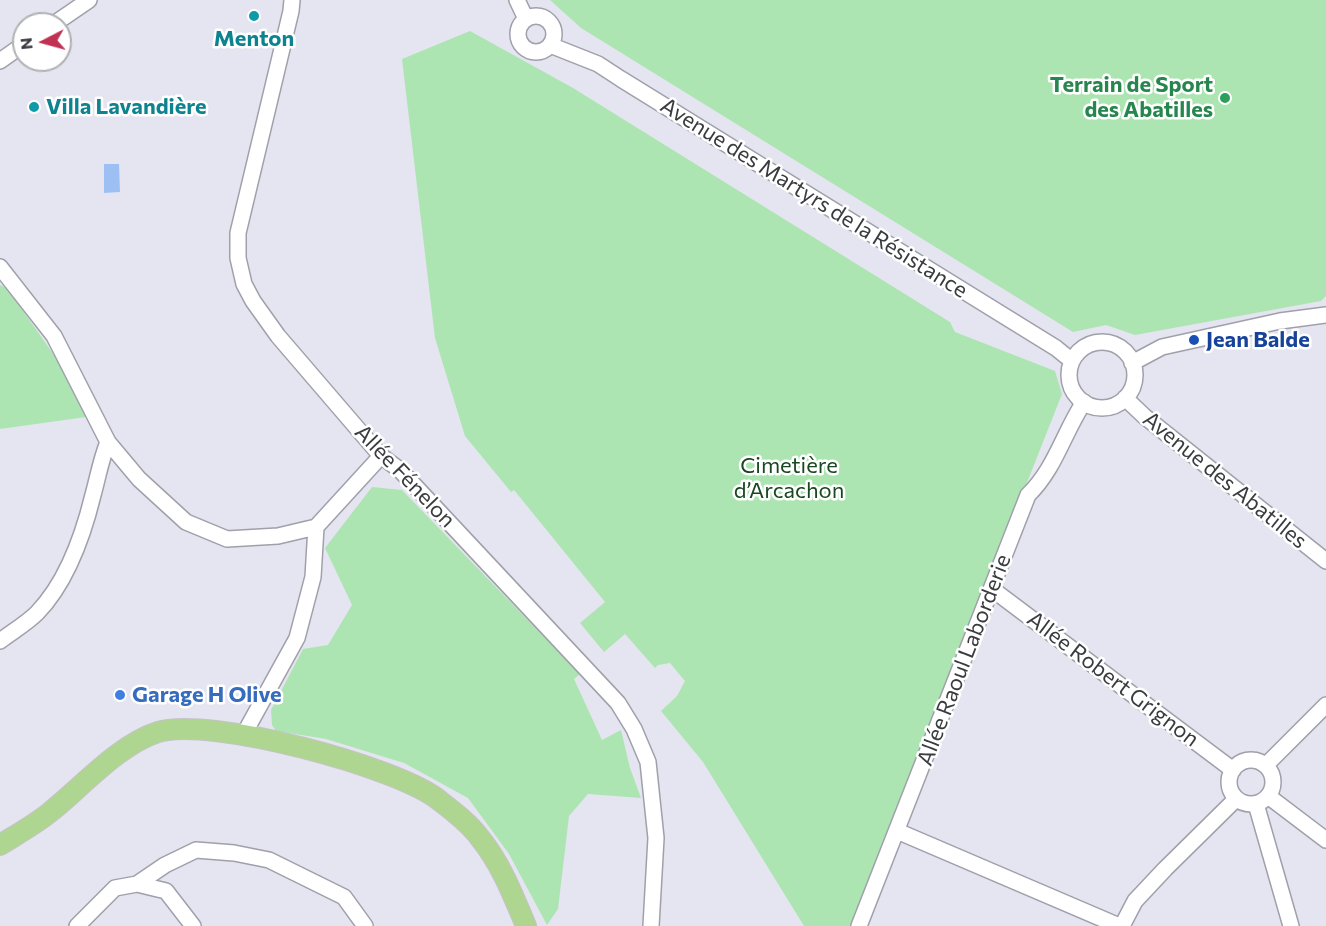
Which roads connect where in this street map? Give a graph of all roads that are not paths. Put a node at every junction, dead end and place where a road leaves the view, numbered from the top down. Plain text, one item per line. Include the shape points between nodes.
1 (89, 0) edge
2 (292, 0) edge
3 (517, 0) edge
4 (72, 12) edge
5 (526, 19) junction
6 (550, 45) junction
7 (0, 267) edge
8 (1326, 315) edge
9 (1072, 360) junction
10 (1132, 363) junction
11 (1125, 398) junction
12 (1084, 402) junction
13 (108, 442) junction
14 (381, 456) junction
15 (316, 527) junction
16 (1326, 561) edge
17 (992, 589) junction
18 (0, 641) edge
19 (1326, 705) edge
20 (244, 734) junction
21 (1266, 765) junction
22 (1233, 770) junction
23 (1236, 799) junction
24 (1262, 800) junction
25 (897, 831) junction
26 (1326, 840) edge
27 (0, 845) edge
28 (137, 884) junction
29 (77, 926) edge
30 (193, 926) edge
31 (365, 926) edge
32 (526, 926) edge
33 (651, 926) edge
34 (860, 926) edge
35 (1121, 926) edge
36 (1291, 926) edge

1 - 4 street
2 - 14 street, Allée Fénelon via 238,233 238,258 244,284 278,336
3 - 5 street
5 - 6 street via 538,16 549,22 554,33
5 - 6 street via 519,28 521,44 539,52
6 - 9 street, Avenue des Martyrs de la Résistance via 598,64
7 - 13 street via 54,336
8 - 10 street via 1162,347
9 - 10 street via 1085,347 1103,342 1126,352
9 - 12 street via 1072,388
10 - 11 street via 1133,385
11 - 12 street via 1101,408
11 - 16 street, Avenue des Abatilles
12 - 17 street, Allée Raoul Laborderie via 1045,476 1028,495
13 - 15 street via 139,479 186,522 227,539 278,536
13 - 18 street via 81,535 61,581 37,613
14 - 15 street
14 - 33 street, Allée Fénelon via 400,470 618,702 632,725 648,762 656,838
15 - 20 street via 313,577 297,638
17 - 22 street, Allée Robert Grignon
17 - 25 street, Allée Raoul Laborderie
19 - 21 street
20 - 27 main road via 194,728 159,732 127,748 48,814
20 - 32 main road via 385,773 439,799 480,837 506,878
21 - 22 street via 1252,760
21 - 24 street via 1273,783
22 - 23 street via 1229,782
23 - 24 street via 1242,803
23 - 35 street via 1135,901
24 - 26 street
24 - 36 street
25 - 34 street, Allée Raoul Laborderie
25 - 35 street
28 - 29 street via 115,888
28 - 30 street via 166,891
28 - 31 street via 196,850 234,852 269,860 345,897

